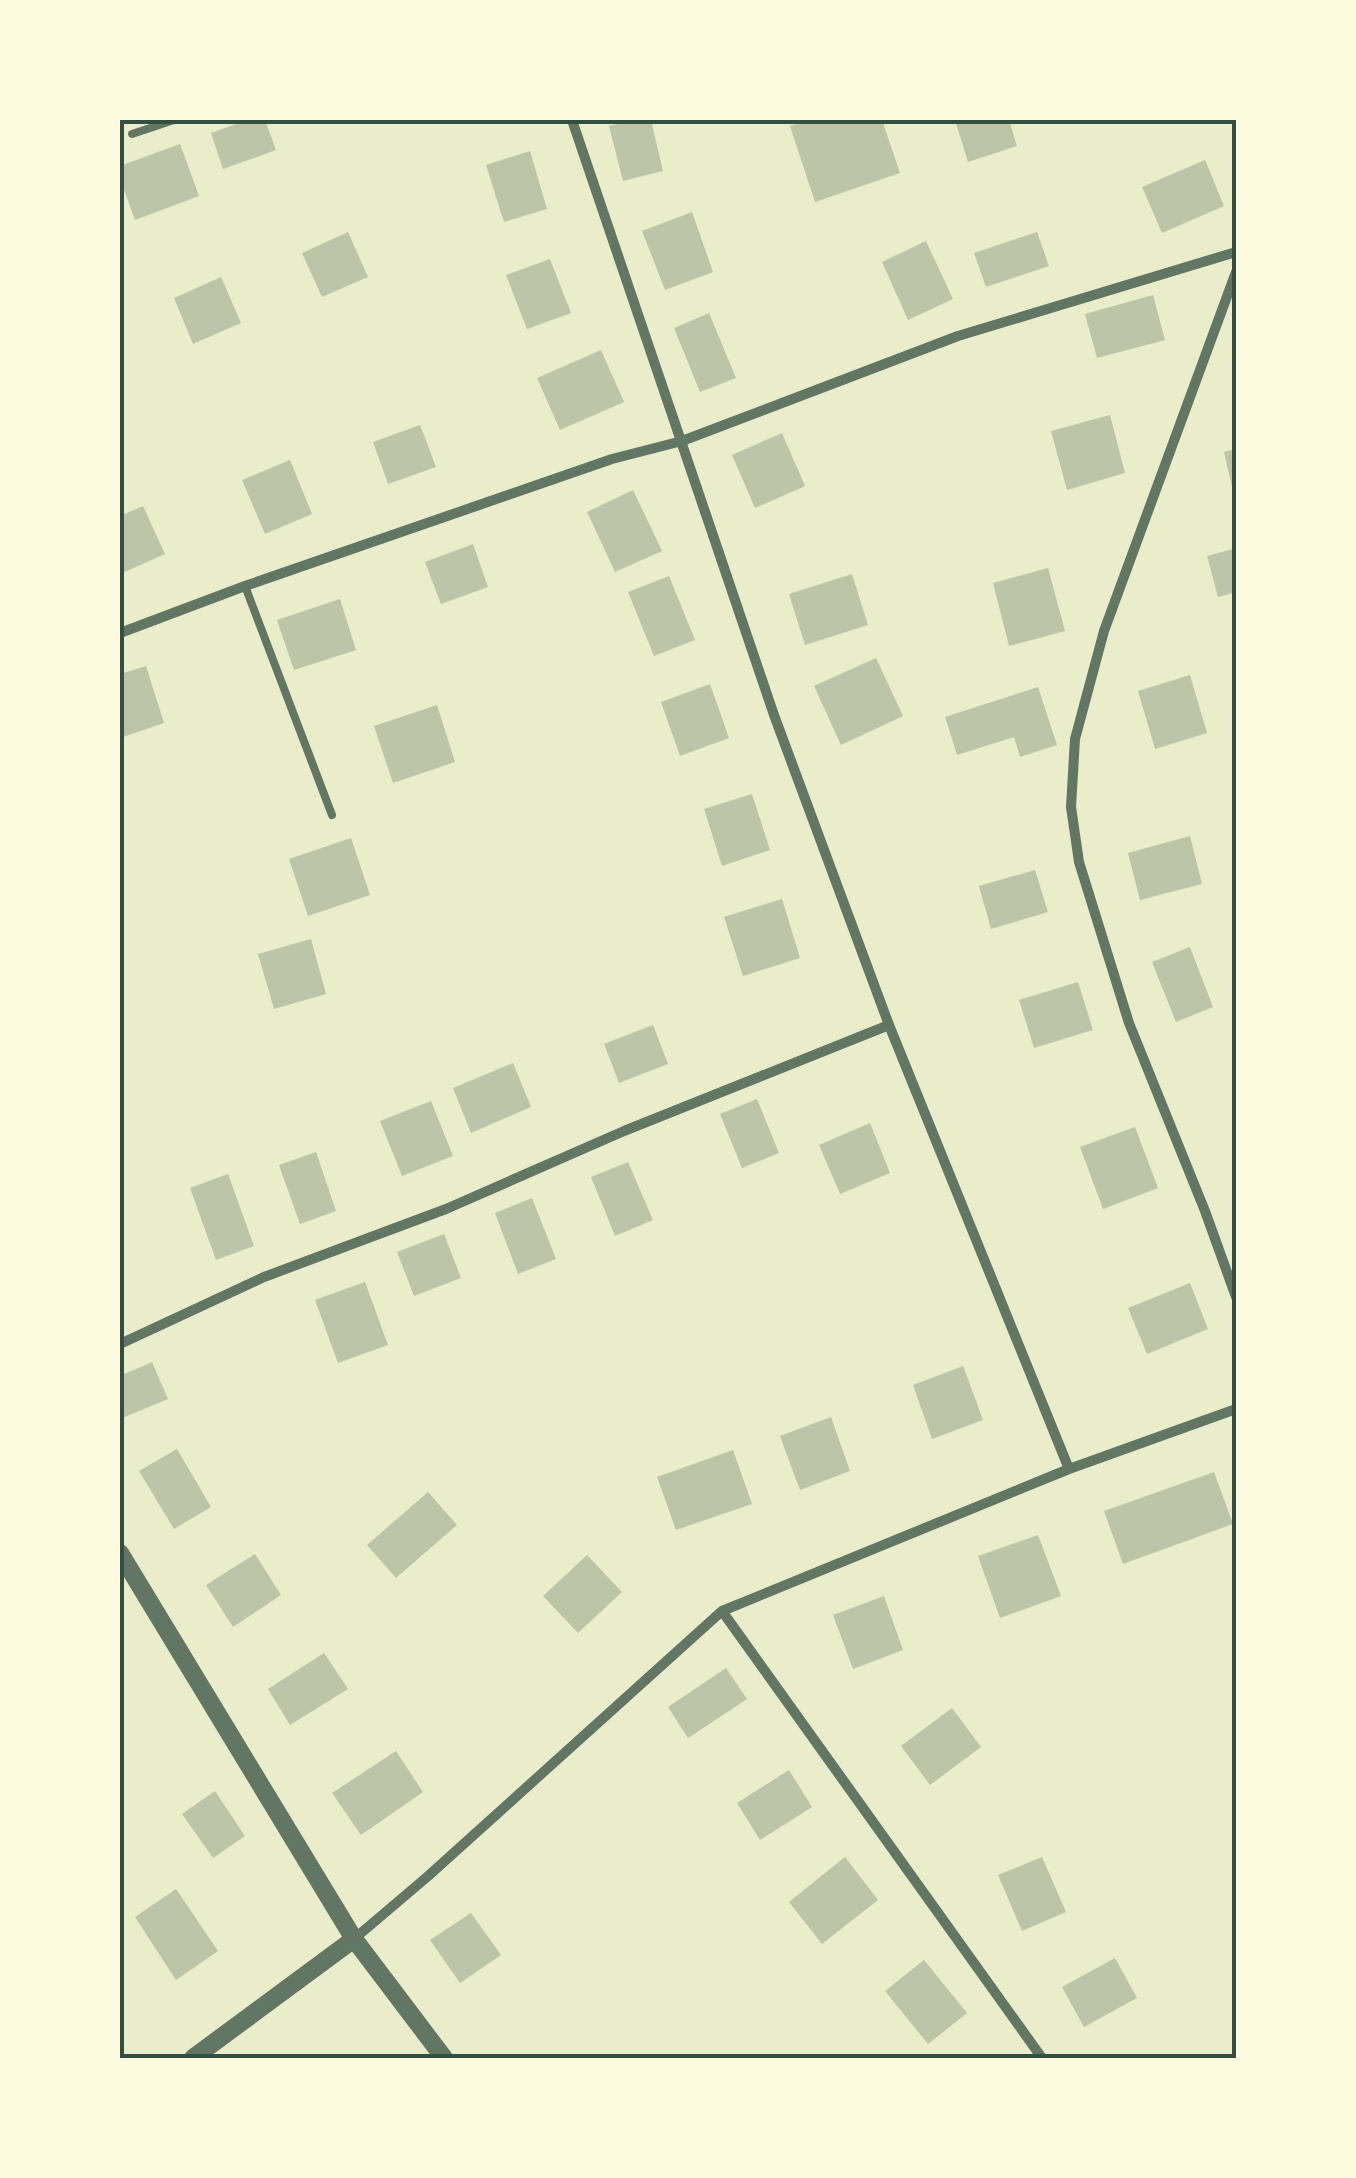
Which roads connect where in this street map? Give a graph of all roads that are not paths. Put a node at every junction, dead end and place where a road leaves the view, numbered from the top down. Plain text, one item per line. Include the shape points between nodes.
1 (174, 120) edge
2 (572, 120) edge
3 (132, 134) dead end
4 (1236, 252) edge
5 (1236, 272) edge
6 (682, 441) junction
7 (245, 586) junction
8 (120, 633) edge
9 (332, 815) dead end
10 (889, 1025) junction
11 (1236, 1297) edge
12 (120, 1344) edge
13 (1236, 1409) edge
14 (1069, 1469) junction
15 (120, 1553) edge
16 (722, 1611) junction
17 (354, 1939) junction
18 (193, 2058) edge
19 (444, 2058) edge
20 (1042, 2058) edge

1 - 3 lane
2 - 6 street
4 - 6 street via 958,336
5 - 11 street via 1104,631 1075,739 1070,808 1078,862 1129,1023
6 - 7 street
6 - 10 street
7 - 8 street
7 - 9 lane
10 - 12 street via 264,1277
10 - 14 street
13 - 14 street
14 - 16 street
15 - 17 street
16 - 17 street
16 - 20 street
17 - 18 street
17 - 19 street

